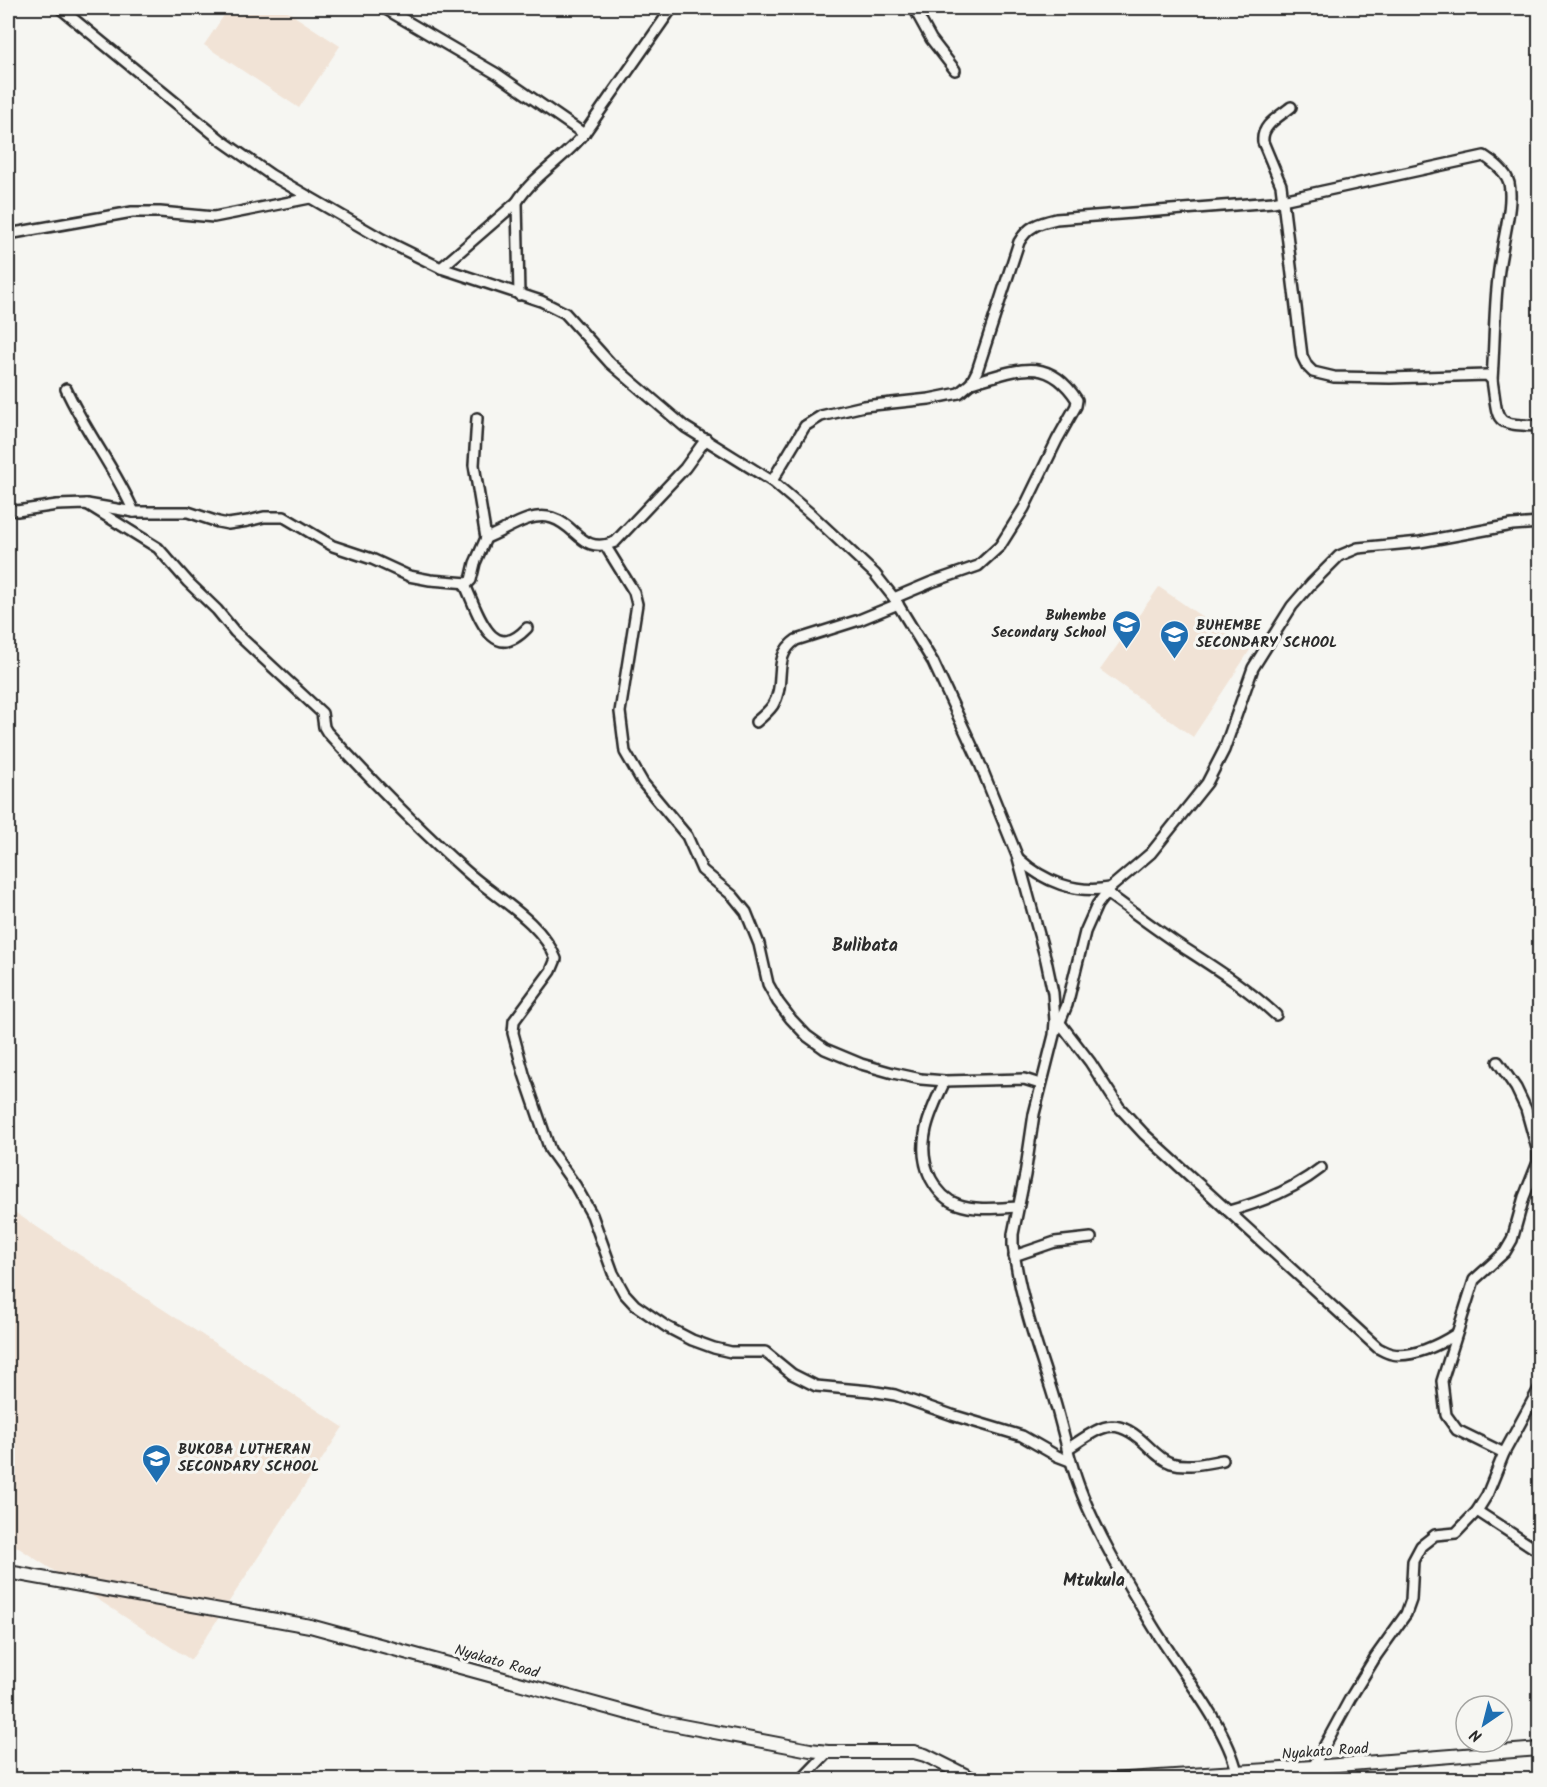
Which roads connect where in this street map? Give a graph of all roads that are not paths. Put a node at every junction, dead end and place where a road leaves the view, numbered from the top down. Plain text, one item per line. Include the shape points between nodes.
1 (60, 8) edge
2 (384, 8) edge
3 (672, 8) edge
4 (914, 8) edge
5 (955, 70) dead end
6 (1291, 107) dead end
7 (584, 134) junction
8 (310, 198) junction
9 (1282, 201) junction
10 (517, 202) junction
11 (8, 234) edge
12 (441, 268) junction
13 (519, 295) junction
14 (1492, 380) junction
15 (972, 383) junction
16 (66, 389) dead end
17 (477, 418) dead end
18 (1539, 426) edge
19 (706, 439) junction
20 (772, 481) junction
21 (87, 504) junction
22 (8, 508) edge
23 (134, 512) junction
24 (1539, 523) edge
25 (486, 538) junction
26 (605, 545) junction
27 (464, 583) junction
28 (896, 601) junction
29 (527, 628) dead end
30 (756, 722) dead end
31 (1017, 858) junction
32 (1108, 891) junction
33 (1276, 1015) dead end
34 (1060, 1023) junction
35 (1054, 1035) junction
36 (1498, 1062) dead end
37 (945, 1081) junction
38 (1040, 1084) junction
39 (1321, 1168) dead end
40 (1018, 1207) junction
41 (1229, 1211) junction
42 (1091, 1238) dead end
43 (1014, 1256) junction
44 (1456, 1334) junction
45 (1539, 1387) edge
46 (1067, 1449) junction
47 (1504, 1453) junction
48 (1223, 1460) dead end
49 (1070, 1461) junction
50 (1477, 1511) junction
51 (1539, 1552) edge
52 (8, 1572) edge
53 (1539, 1749) edge
54 (828, 1752) junction
55 (1313, 1767) junction
56 (1237, 1772) junction
57 (1261, 1775) edge
58 (801, 1779) edge
59 (975, 1779) edge
60 (1112, 1779) edge

1 - 8 street via 221,140
2 - 7 street via 497,74
3 - 7 street
4 - 5 street
6 - 9 street via 1264,128 1262,135 1281,185
7 - 10 street
8 - 11 street via 214,217 132,212
8 - 12 street
9 - 14 street via 1302,356 1313,372 1334,377 1390,378 1484,375
9 - 14 street via 1484,156 1499,167 1509,183 1509,205 1499,273
9 - 15 street via 1056,219 1031,227 1019,242
10 - 12 street
10 - 13 street
12 - 13 street
13 - 19 street via 566,313 633,384 685,427
14 - 18 street via 1501,421
15 - 20 street via 947,396 864,406 820,416 806,426
15 - 28 street via 1029,368 1041,369 1063,382 1077,400 1076,406 1000,546 978,566 932,582
16 - 23 street
17 - 25 street via 474,465
19 - 20 street
19 - 26 street via 685,468 638,518 615,542
20 - 28 street via 854,554
21 - 22 street via 17,511
21 - 23 street
21 - 49 street via 165,555 236,632 322,713 327,732 401,808 550,945 556,959 514,1021 513,1034 550,1150 592,1215 613,1273 634,1305 667,1327 714,1348 765,1352 792,1374 816,1386 895,1395 1022,1436
23 - 27 street via 188,512 228,524 284,517 333,546 409,576
24 - 32 street via 1358,548 1333,561 1292,606 1253,668 1224,750 1207,783 1151,853
25 - 26 street via 523,520 552,518 584,542
25 - 27 street via 470,582
26 - 37 street via 634,592 637,604 620,712 625,752 643,783 687,836 702,870 746,912 759,944 768,984 778,1002 807,1036 825,1048 893,1073
27 - 29 street via 476,613 495,639 512,640
28 - 30 street via 859,620 788,645 774,704
28 - 31 street via 947,691
31 - 32 street via 1053,882 1083,890
31 - 35 street via 1053,993
32 - 33 street via 1173,941 1255,995
32 - 34 street via 1084,932
34 - 35 street
34 - 41 street via 1119,1107
35 - 38 street
36 - 44 street via 1526,1109 1538,1162 1512,1240 1499,1259 1474,1280
37 - 38 street via 1014,1078
37 - 40 street via 932,1107 922,1150 935,1187 946,1198 971,1208
38 - 40 street
39 - 41 street via 1280,1194
40 - 43 street
41 - 44 street via 1378,1348 1392,1354 1414,1353
42 - 43 street via 1055,1242
43 - 46 street
44 - 47 street via 1442,1381 1446,1415 1457,1430
45 - 47 street
46 - 48 street via 1106,1426 1117,1425 1170,1463 1199,1465
46 - 49 street
47 - 50 street
49 - 56 street via 1089,1511 1152,1624 1224,1738
50 - 51 street
50 - 55 street via 1456,1533 1435,1535 1421,1546 1413,1561 1412,1600 1406,1614 1376,1656
52 - 54 street, Nyakato Road via 310,1626 661,1722
53 - 55 street, Nyakato Road
54 - 58 street
54 - 59 street, Nyakato Road via 914,1752
55 - 57 street, Nyakato Road
56 - 57 street, Nyakato Road
56 - 60 street, Nyakato Road

